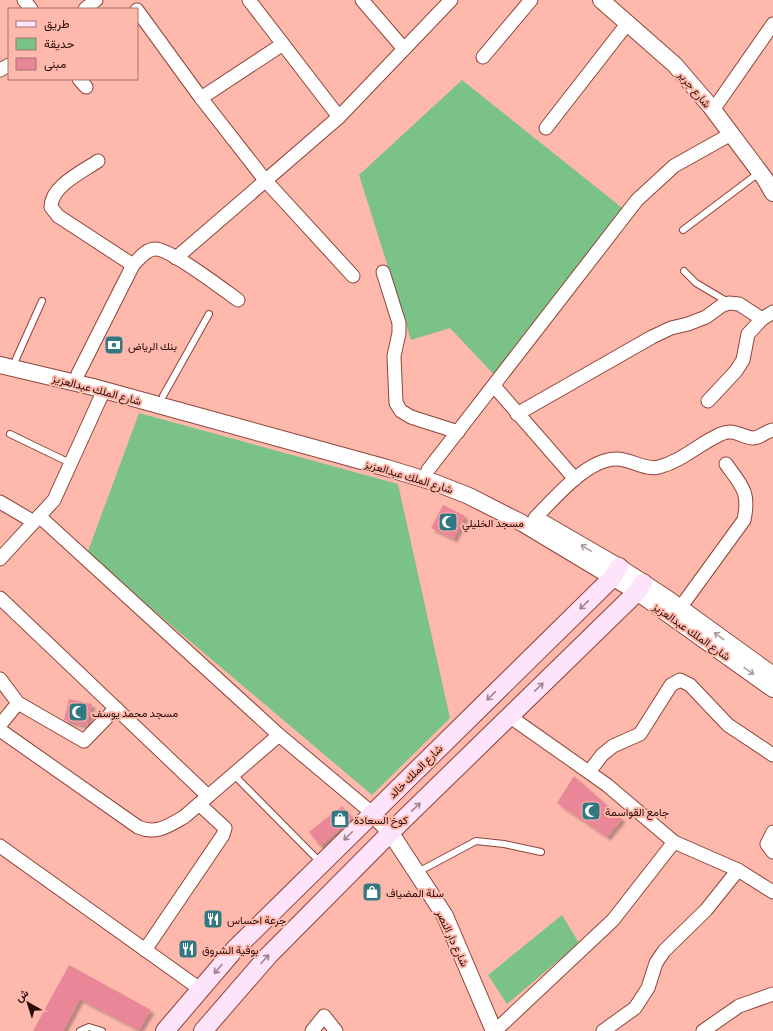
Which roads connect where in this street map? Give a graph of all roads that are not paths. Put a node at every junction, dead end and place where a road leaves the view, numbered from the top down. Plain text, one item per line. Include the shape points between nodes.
1 (24, 0) edge
2 (96, 0) edge
3 (130, 0) edge
4 (248, 0) edge
5 (362, 0) edge
6 (451, 0) edge
7 (531, 0) edge
8 (600, 0) edge
9 (30, 8) edge
10 (86, 8) edge
11 (136, 8) edge
12 (138, 10) edge
13 (627, 24) junction
14 (773, 24) edge
15 (283, 44) junction
16 (404, 49) junction
17 (483, 57) dead end
18 (201, 98) junction
19 (713, 110) junction
20 (339, 117) junction
21 (546, 128) dead end
22 (731, 134) junction
23 (98, 161) dead end
24 (760, 172) junction
25 (264, 180) junction
26 (773, 194) edge
27 (684, 230) dead end
28 (176, 258) junction
29 (133, 265) junction
30 (684, 271) dead end
31 (383, 272) dead end
32 (353, 276) dead end
33 (238, 300) dead end
34 (42, 301) dead end
35 (729, 303) junction
36 (773, 312) edge
37 (209, 314) dead end
38 (762, 319) junction
39 (0, 355) edge
40 (16, 359) junction
41 (0, 365) edge
42 (78, 374) junction
43 (494, 386) junction
44 (104, 390) junction
45 (163, 396) junction
46 (708, 400) dead end
47 (517, 414) junction
48 (773, 430) edge
49 (458, 432) junction
50 (10, 434) dead end
51 (70, 463) junction
52 (726, 464) dead end
53 (428, 470) junction
54 (575, 479) junction
55 (0, 502) edge
56 (535, 518) junction
57 (36, 519) junction
58 (0, 559) edge
59 (616, 573) junction
60 (640, 588) junction
61 (0, 598) edge
62 (680, 608) junction
63 (773, 675) edge
64 (0, 679) edge
65 (773, 688) edge
66 (18, 703) junction
67 (116, 708) junction
68 (510, 716) junction
69 (0, 725) edge
70 (0, 730) edge
71 (279, 735) junction
72 (773, 755) edge
73 (589, 772) junction
74 (234, 775) junction
75 (203, 800) junction
76 (372, 813) junction
77 (390, 832) junction
78 (773, 832) edge
79 (674, 842) junction
80 (0, 846) edge
81 (541, 852) dead end
82 (773, 852) edge
83 (321, 863) junction
84 (738, 870) junction
85 (417, 873) junction
86 (773, 892) edge
87 (145, 950) junction
88 (200, 990) junction
89 (773, 994) edge
90 (80, 1031) edge
91 (102, 1031) edge
92 (165, 1031) edge
93 (203, 1031) edge
94 (312, 1031) edge
95 (336, 1031) edge
96 (495, 1031) edge
97 (602, 1031) edge
98 (703, 1031) edge

1 - 9 street
2 - 10 street
3 - 11 street
4 - 15 street
5 - 16 street
6 - 16 street
7 - 17 street
8 - 13 street, شارع جرير
12 - 18 street
13 - 19 street, شارع جرير via 675,65
13 - 21 street
14 - 19 street
15 - 18 street
15 - 20 street
16 - 20 street
18 - 25 street
19 - 22 street, شارع جرير
20 - 25 street
22 - 24 street, شارع جرير
22 - 43 street via 674,166 637,200
23 - 29 street via 58,189 51,200 51,207 58,216
24 - 26 street, شارع جرير
24 - 27 lane
25 - 28 street
25 - 32 street
28 - 29 street via 155,249 142,255
28 - 33 street
29 - 42 street
30 - 35 lane via 696,283
31 - 49 street via 399,323 394,356 396,402 401,411 411,417
34 - 40 lane
35 - 38 street via 739,304
35 - 47 street via 706,317 652,337
36 - 38 street
37 - 45 lane
38 - 46 street via 748,334 743,360 736,371
39 - 40 street, شارع الملك عبدالعزيز
40 - 42 street, شارع الملك عبدالعزيز
41 - 44 street, شارع الملك عبدالعزيز
42 - 45 street, شارع الملك عبدالعزيز
43 - 47 street
43 - 49 street
44 - 51 street
44 - 59 street, شارع الملك عبدالعزيز via 436,483 468,496
45 - 53 street, شارع الملك عبدالعزيز
47 - 54 street
48 - 54 street via 754,438 732,431 721,434 658,468 615,459 602,462
49 - 53 street
50 - 51 lane
51 - 57 street via 54,500
52 - 62 street via 746,494 744,520
53 - 56 street, شارع الملك عبدالعزيز via 474,487
54 - 56 street
55 - 57 street
59 -> 56 street, شارع الملك عبدالعزيز
57 - 58 street
57 - 71 street
59 - 60 street, شارع الملك عبدالعزيز
59 -> 76 main road, شارع الملك خالد
60 - 62 street, شارع الملك عبدالعزيز
60 -> 65 street, شارع الملك عبدالعزيز
68 -> 60 main road
61 - 67 street
63 -> 62 street, شارع الملك عبدالعزيز
64 - 66 street
66 - 67 street via 84,741
66 - 69 street
67 - 75 street
68 - 73 street
77 -> 68 main road
70 - 75 street via 146,831 168,827
71 - 74 street
71 - 76 street
72 - 73 street via 728,725 690,685 680,680 671,685 640,734 613,746
73 - 79 street
74 - 75 street
74 - 83 lane
75 - 87 street via 225,828 224,835
76 - 77 street, شارع دار النصر
76 -> 83 main road, شارع الملك خالد
77 - 85 street, شارع دار النصر
93 -> 77 main road via 268,956
78 - 82 street via 767,844
79 - 84 street
79 - 96 street via 613,920
80 - 87 street
81 - 85 lane via 476,841
83 -> 88 main road, شارع الملك خالد via 235,949
84 - 86 street
84 - 97 street via 706,910 664,951 636,1008
85 - 96 street, شارع دار النصر via 445,916
87 - 88 street
88 - 92 main road, شارع الملك خالد
89 - 98 street via 740,1006
90 - 91 lane via 89,1027
94 - 95 street via 324,1016

